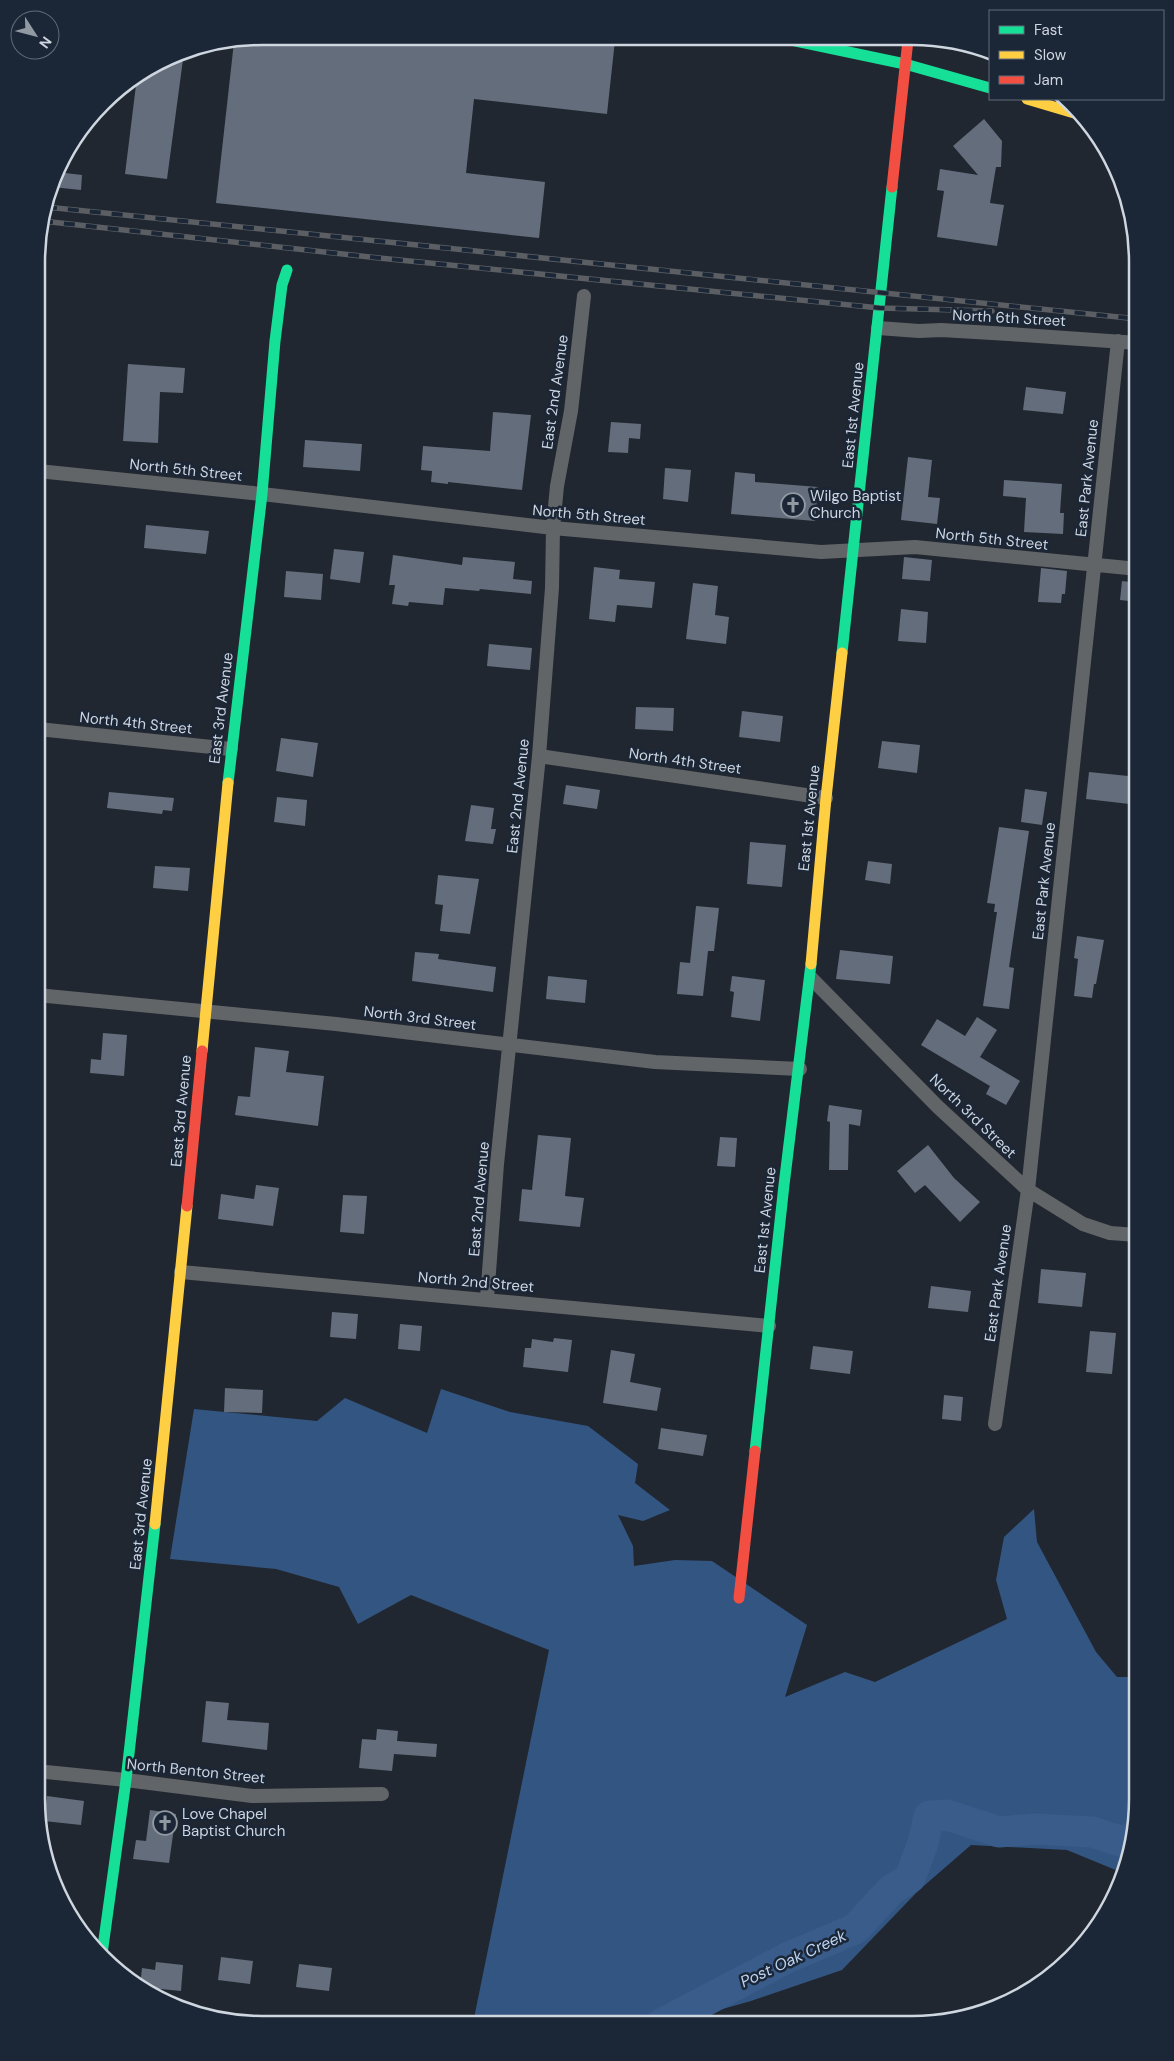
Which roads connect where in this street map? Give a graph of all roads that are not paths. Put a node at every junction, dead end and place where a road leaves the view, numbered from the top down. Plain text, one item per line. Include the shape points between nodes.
1 (815, 45) edge
2 (907, 45) edge
3 (905, 64) junction
4 (989, 88) edge
5 (1030, 100) edge
6 (1069, 111) edge
7 (287, 270) dead end
8 (584, 296) dead end
9 (878, 328) junction
10 (1118, 341) junction
11 (1129, 342) edge
12 (45, 472) edge
13 (262, 494) junction
14 (553, 528) junction
15 (853, 550) junction
16 (1093, 566) junction
17 (1129, 569) edge
18 (45, 730) edge
19 (231, 749) junction
20 (539, 756) junction
21 (826, 798) junction
22 (811, 978) junction
23 (45, 996) edge
24 (206, 1012) junction
25 (510, 1044) junction
26 (800, 1069) junction
27 (1028, 1190) junction
28 (1129, 1234) edge
29 (181, 1272) junction
30 (487, 1299) junction
31 (769, 1326) junction
32 (995, 1424) dead end
33 (739, 1598) dead end
34 (45, 1772) edge
35 (126, 1780) junction
36 (382, 1794) dead end
37 (103, 1947) edge

1 - 3 street
2 - 3 street, East 1st Avenue
3 - 4 street
3 - 9 street, East 1st Avenue
5 - 6 street
7 - 13 street, East 3rd Avenue via 282,285 270,384
8 - 14 street, East 2nd Avenue
9 - 10 street, North 6th Street
9 - 15 street, East 1st Avenue
10 - 11 street, North 6th Street
10 - 16 street, East Park Avenue
12 - 13 street, North 5th Street
13 - 14 street, North 5th Street
13 - 19 street, East 3rd Avenue
14 - 15 street, North 5th Street via 822,552
14 - 20 street, East 2nd Avenue via 552,588
15 - 16 street, North 5th Street via 915,547
15 - 21 street, East 1st Avenue
16 - 17 street, North 5th Street
16 - 27 street, East Park Avenue
18 - 19 street, North 4th Street
19 - 24 street, East 3rd Avenue
20 - 21 street, North 4th Street
20 - 25 street, East 2nd Avenue
21 - 22 street, East 1st Avenue
22 - 26 street, East 1st Avenue
22 - 27 street, North 3rd Street via 938,1107
23 - 24 street, North 3rd Street
24 - 25 street, North 3rd Street
24 - 29 street, East 3rd Avenue
25 - 26 street, North 3rd Street via 655,1062
25 - 30 street, East 2nd Avenue
26 - 31 street, East 1st Avenue
27 - 28 street, North 3rd Street via 1083,1224 1110,1233
27 - 32 street, East Park Avenue
29 - 30 street, North 2nd Street
29 - 35 street, East 3rd Avenue
30 - 31 street, North 2nd Street
31 - 33 street, East 1st Avenue
34 - 35 street, North Benton Street
35 - 36 street, North Benton Street via 252,1796
35 - 37 street, East 3rd Avenue

